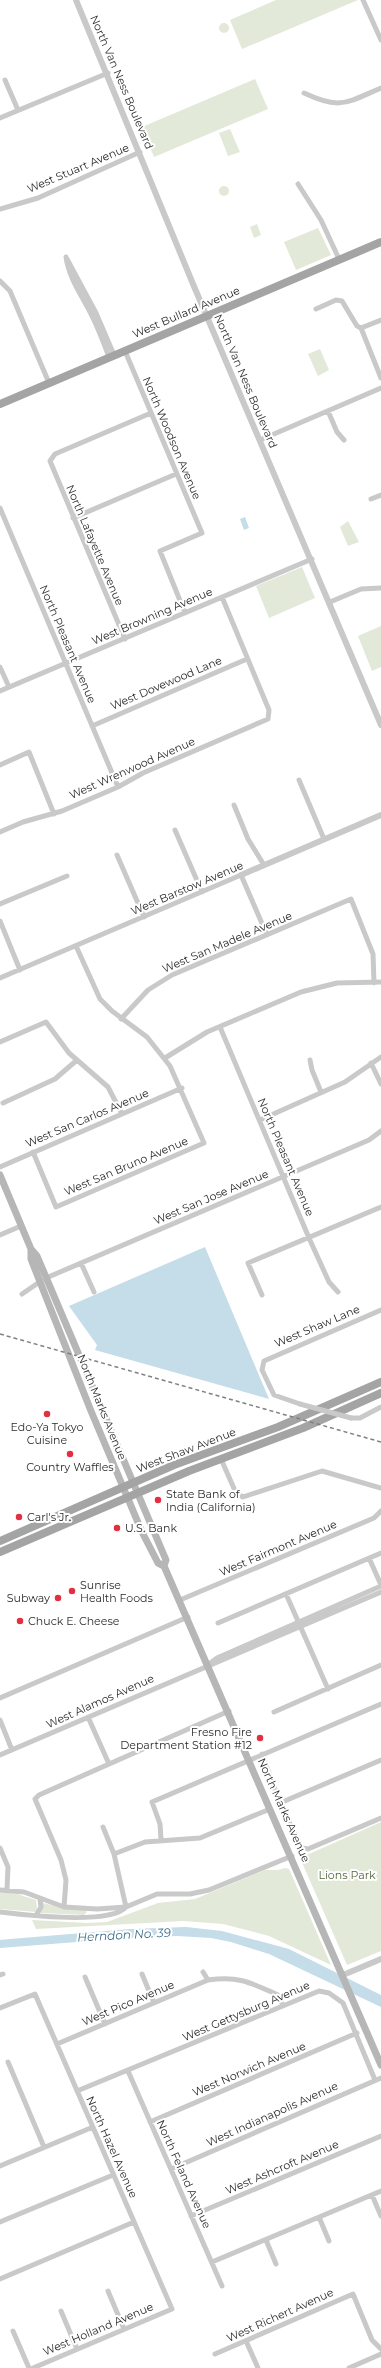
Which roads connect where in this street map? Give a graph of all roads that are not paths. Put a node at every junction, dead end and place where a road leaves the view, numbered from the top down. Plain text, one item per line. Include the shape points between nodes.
1 (76, 0) edge
2 (363, 0) edge
3 (381, 20) edge
4 (374, 23) junction
5 (381, 40) edge
6 (108, 73) junction
7 (5, 80) dead end
8 (381, 88) edge
9 (304, 93) dead end
10 (18, 110) junction
11 (0, 118) edge
12 (140, 152) junction
13 (298, 184) dead end
14 (0, 209) edge
15 (381, 242) edge
16 (339, 259) junction
17 (74, 277) dead end
18 (0, 281) edge
19 (316, 309) dead end
20 (208, 315) junction
21 (381, 320) edge
22 (361, 328) junction
23 (125, 350) junction
24 (111, 356) junction
25 (381, 378) edge
26 (49, 383) junction
27 (381, 388) edge
28 (0, 404) edge
29 (328, 411) junction
30 (151, 413) junction
31 (260, 440) junction
32 (344, 440) dead end
33 (176, 474) junction
34 (381, 495) edge
35 (371, 499) dead end
36 (0, 508) edge
37 (73, 518) junction
38 (312, 559) junction
39 (381, 588) edge
40 (222, 597) junction
41 (330, 602) junction
42 (185, 613) junction
43 (125, 639) junction
44 (247, 659) junction
45 (65, 663) junction
46 (0, 667) edge
47 (8, 687) junction
48 (0, 691) edge
49 (380, 721) edge
50 (92, 726) junction
51 (0, 765) edge
52 (299, 780) dead end
53 (118, 787) junction
54 (234, 805) dead end
55 (54, 814) junction
56 (381, 815) edge
57 (175, 830) dead end
58 (0, 832) edge
59 (324, 839) junction
60 (118, 854) dead end
61 (264, 865) junction
62 (241, 875) junction
63 (67, 876) dead end
64 (202, 892) junction
65 (0, 904) edge
66 (144, 917) junction
67 (0, 921) edge
68 (267, 935) junction
69 (76, 946) junction
70 (20, 970) junction
71 (0, 978) edge
72 (374, 982) junction
73 (381, 982) edge
74 (121, 1019) junction
75 (220, 1027) junction
76 (0, 1042) edge
77 (381, 1057) edge
78 (165, 1058) junction
79 (77, 1060) junction
80 (310, 1060) dead end
81 (371, 1063) junction
82 (381, 1084) edge
83 (182, 1088) junction
84 (321, 1092) junction
85 (3, 1103) dead end
86 (122, 1114) junction
87 (260, 1120) junction
88 (381, 1131) edge
89 (33, 1152) junction
90 (0, 1167) edge
91 (0, 1175) edge
92 (284, 1177) junction
93 (381, 1207) edge
94 (21, 1226) junction
95 (0, 1235) edge
96 (309, 1238) junction
97 (81, 1263) junction
98 (43, 1280) junction
99 (94, 1292) dead end
100 (338, 1292) dead end
101 (22, 1294) dead end
102 (262, 1295) dead end
103 (381, 1310) edge
104 (77, 1376) junction
105 (381, 1382) edge
106 (381, 1393) edge
107 (381, 1407) edge
108 (107, 1423) junction
109 (221, 1459) junction
110 (132, 1483) junction
111 (123, 1487) junction
112 (381, 1488) edge
113 (136, 1494) junction
114 (127, 1498) junction
115 (381, 1511) edge
116 (64, 1512) junction
117 (0, 1540) edge
118 (0, 1546) edge
119 (0, 1552) edge
120 (381, 1553) edge
121 (369, 1558) junction
122 (164, 1566) junction
123 (381, 1585) edge
124 (381, 1592) edge
125 (286, 1594) junction
126 (180, 1600) junction
127 (188, 1617) junction
128 (218, 1623) dead end
129 (300, 1624) junction
130 (208, 1665) junction
131 (381, 1665) edge
132 (328, 1688) junction
133 (0, 1698) edge
134 (381, 1704) edge
135 (229, 1711) junction
136 (274, 1712) dead end
137 (88, 1717) junction
138 (0, 1720) edge
139 (12, 1750) junction
140 (262, 1754) junction
141 (0, 1755) edge
142 (249, 1759) junction
143 (381, 1760) edge
144 (109, 1764) junction
145 (280, 1803) junction
146 (270, 1809) junction
147 (381, 1818) edge
148 (103, 1827) dead end
149 (161, 1840) junction
150 (0, 1848) edge
151 (114, 1854) junction
152 (292, 1856) junction
153 (0, 1890) edge
154 (7, 1890) junction
155 (40, 1899) junction
156 (64, 1907) junction
157 (126, 1907) junction
158 (0, 1912) edge
159 (37, 1914) junction
160 (381, 1959) edge
161 (203, 1972) dead end
162 (142, 1974) dead end
163 (343, 1975) junction
164 (85, 1978) dead end
165 (208, 1980) junction
166 (154, 2003) junction
167 (282, 2006) junction
168 (0, 2008) edge
169 (105, 2024) junction
170 (356, 2033) junction
171 (57, 2044) junction
172 (8, 2062) dead end
173 (381, 2065) edge
174 (128, 2071) junction
175 (381, 2078) edge
176 (375, 2080) junction
177 (77, 2091) junction
178 (150, 2122) junction
179 (93, 2127) junction
180 (381, 2136) edge
181 (44, 2147) junction
182 (0, 2166) edge
183 (171, 2169) junction
184 (113, 2175) junction
185 (381, 2191) edge
186 (372, 2195) junction
187 (191, 2216) junction
188 (381, 2216) edge
189 (319, 2217) junction
190 (0, 2222) edge
191 (134, 2222) junction
192 (266, 2240) junction
193 (329, 2241) dead end
194 (212, 2262) junction
195 (276, 2264) dead end
196 (0, 2279) edge
197 (222, 2286) dead end
198 (108, 2291) dead end
199 (172, 2309) joint
200 (61, 2311) dead end
201 (124, 2329) junction
202 (13, 2331) dead end
203 (246, 2341) junction
204 (77, 2349) junction
205 (381, 2349) edge
206 (215, 2354) dead end
207 (381, 2354) edge
208 (29, 2368) edge
209 (33, 2368) edge
210 (258, 2368) edge
211 (349, 2368) edge

1 - 6 street, North Van Ness Boulevard
2 - 4 street
3 - 4 street
4 - 5 street
6 - 10 street
6 - 12 street, North Van Ness Boulevard
7 - 10 street
8 - 9 street via 338,104 328,103
10 - 11 street
12 - 14 street, West Stuart Avenue via 38,198
12 - 20 street, North Van Ness Boulevard
13 - 16 street via 321,220
15 - 16 main road, West Bullard Avenue
16 - 20 main road, West Bullard Avenue
17 - 24 street
18 - 26 street via 10,291
19 - 22 street via 336,300 342,301 357,326
20 - 23 main road, West Bullard Avenue
20 - 31 street, North Van Ness Boulevard
21 - 22 street
22 - 25 street
23 - 24 main road, West Bullard Avenue
23 - 30 street, North Woodson Avenue
24 - 26 main road, West Bullard Avenue
26 - 28 main road, West Bullard Avenue
27 - 29 street
29 - 31 street
29 - 32 street via 337,432
30 - 33 street, North Woodson Avenue
30 - 37 street, North Lafayette Avenue via 50,458 50,464
31 - 38 street, North Van Ness Boulevard
33 - 37 street
33 - 42 street, North Woodson Avenue via 202,533 160,551
34 - 35 street
36 - 45 street, North Pleasant Avenue
37 - 43 street, North Lafayette Avenue
38 - 40 street, West Browning Avenue
38 - 41 street, North Van Ness Boulevard
39 - 41 street via 361,590
40 - 42 street, West Browning Avenue
40 - 44 street
41 - 49 street, North Van Ness Boulevard
42 - 43 street, West Browning Avenue
43 - 45 street, West Browning Avenue
44 - 50 street, West Dovewood Lane
44 - 53 street, West Wrenwood Avenue via 270,717 143,772
45 - 47 street, West Browning Avenue
45 - 50 street, North Pleasant Avenue
46 - 47 street
47 - 48 street, West Browning Avenue
50 - 53 street, North Pleasant Avenue
51 - 55 street via 29,752
52 - 59 street
53 - 55 street, West Wrenwood Avenue
54 - 61 street via 248,838
55 - 58 street, West Wrenwood Avenue via 23,822
56 - 59 street, West Barstow Avenue
57 - 64 street
59 - 61 street, West Barstow Avenue
60 - 66 street
61 - 62 street, West Barstow Avenue
62 - 64 street, West Barstow Avenue
62 - 68 street
63 - 65 street
64 - 66 street, West Barstow Avenue
66 - 69 street, West Barstow Avenue
67 - 70 street
68 - 72 street, West San Madele Avenue via 351,899 373,954
68 - 74 street, West San Madele Avenue via 159,983 138,1000
69 - 70 street, West Barstow Avenue
69 - 74 street via 97,993
70 - 71 street, West Barstow Avenue
72 - 73 street
72 - 75 street via 319,986
74 - 78 street via 147,1037
75 - 78 street via 192,1040
75 - 87 street, North Pleasant Avenue
76 - 79 street via 46,1022
77 - 81 street
78 - 83 street
79 - 85 street via 55,1079
79 - 86 street via 108,1087
80 - 84 street
81 - 82 street
81 - 84 street via 345,1082
83 - 86 street, West San Carlos Avenue
83 - 89 street, West San Bruno Avenue via 204,1143 56,1206
84 - 87 street
86 - 89 street, West San Carlos Avenue
87 - 92 street, North Pleasant Avenue
88 - 92 street, West San Jose Avenue via 369,1140
89 - 90 street, West San Carlos Avenue
91 - 94 main road, North Marks Avenue
92 - 96 street, North Pleasant Avenue
92 - 97 street, West San Jose Avenue
93 - 96 street
94 - 95 street
94 - 98 main road, North Marks Avenue via 37,1256
96 - 100 street, North Pleasant Avenue via 330,1282
96 - 102 street via 248,1264
97 - 98 street, West San Jose Avenue
97 - 99 street
98 - 101 street, West San Jose Avenue
98 - 104 main road, North Marks Avenue
98 - 108 main road, North Marks Avenue
103 - 107 street, West Shaw Lane, bridge via 268,1358 262,1364 262,1370 274,1395 351,1418 360,1418
104 - 108 main road via 89,1392 100,1418
104 - 111 main road, North Marks Avenue
105 - 110 main road, West Shaw Avenue via 278,1427 188,1459
106 - 109 main road, West Shaw Avenue via 298,1430
108 - 110 main road, North Marks Avenue
109 - 112 street via 236,1493 243,1497 322,1471
109 - 113 main road, West Shaw Avenue
110 - 111 main road, West Shaw Avenue
110 - 113 main road, North Marks Avenue
111 - 114 main road, North Marks Avenue
111 - 116 main road, West Shaw Avenue
113 - 114 main road, West Shaw Avenue
113 - 122 main road, North Marks Avenue via 166,1560
114 - 119 main road, West Shaw Avenue
114 - 122 main road, North Marks Avenue via 153,1555 158,1563
115 - 126 street, West Fairmont Avenue via 374,1518
116 - 117 main road, West Shaw Avenue
116 - 118 main road via 39,1529
120 - 121 street
121 - 123 street
121 - 125 street
122 - 126 main road, North Marks Avenue
123 - 129 street, West Alamos Avenue
124 - 129 street, West Alamos Avenue
125 - 128 street
125 - 129 street
126 - 127 main road, North Marks Avenue
127 - 130 main road, North Marks Avenue
127 - 133 street
129 - 130 street, West Alamos Avenue via 217,1658
129 - 132 street
130 - 135 main road, North Marks Avenue
130 - 137 street, West Alamos Avenue
131 - 132 street
132 - 136 street
134 - 140 street
135 - 142 main road, North Marks Avenue
135 - 144 street
137 - 139 street, West Alamos Avenue
137 - 144 street
138 - 139 street
139 - 141 street, West Alamos Avenue
140 - 142 street
140 - 145 street, North Marks Avenue
142 - 146 main road, North Marks Avenue
142 - 149 street via 152,1802 160,1824
143 - 145 street
144 - 156 street via 35,1799 66,1880
145 - 147 street, North Marks Avenue via 302,1848 308,1849
146 - 149 street via 200,1838
146 - 152 main road, North Marks Avenue
148 - 151 street
149 - 151 street via 132,1846
150 - 154 street via 8,1867
151 - 157 street
152 - 157 street via 209,1890 190,1894 157,1894
152 - 163 main road, North Marks Avenue
153 - 154 street
154 - 155 street via 24,1892
155 - 156 street
155 - 159 street via 41,1907
156 - 157 street
157 - 159 street via 116,1913 96,1917
158 - 159 street
160 - 163 street
161 - 165 street
162 - 166 street
163 - 173 main road, North Marks Avenue
164 - 169 street
165 - 166 street, West Pico Avenue
165 - 167 street, West Pico Avenue via 231,1978 254,1984 278,1995
166 - 169 street, West Pico Avenue
167 - 170 street, West Gettysburg Avenue via 313,1992 329,1993 343,2003
167 - 174 street, West Gettysburg Avenue
168 - 171 street, North Hazel Avenue via 35,1994
169 - 171 street, West Pico Avenue
170 - 176 street, West Gettysburg Avenue
170 - 178 street, West Norwich Avenue
171 - 177 street, North Hazel Avenue
172 - 181 street
174 - 177 street, West Gettysburg Avenue
174 - 178 street, North Feland Avenue
175 - 176 street, West Indianapolis Avenue
176 - 183 street, West Indianapolis Avenue
177 - 179 street, North Hazel Avenue
178 - 183 street, North Feland Avenue
179 - 181 street
179 - 184 street, North Hazel Avenue
180 - 187 street, West Ashcroft Avenue
181 - 182 street
183 - 187 street, North Feland Avenue
184 - 190 street
184 - 191 street, North Hazel Avenue
185 - 186 street
186 - 188 street
186 - 189 street
187 - 194 street, North Feland Avenue
189 - 192 street
189 - 193 street
191 - 196 street
191 - 199 street, North Hazel Avenue
192 - 194 street
192 - 195 street
194 - 197 street, North Feland Avenue
198 - 201 street
199 - 201 street, West Holland Avenue
200 - 204 street
201 - 204 street, West Holland Avenue
202 - 208 street
203 - 205 street, West Richert Avenue via 352,2294 372,2340
203 - 206 street, West Richert Avenue
203 - 210 street
204 - 209 street, West Holland Avenue
207 - 211 street

